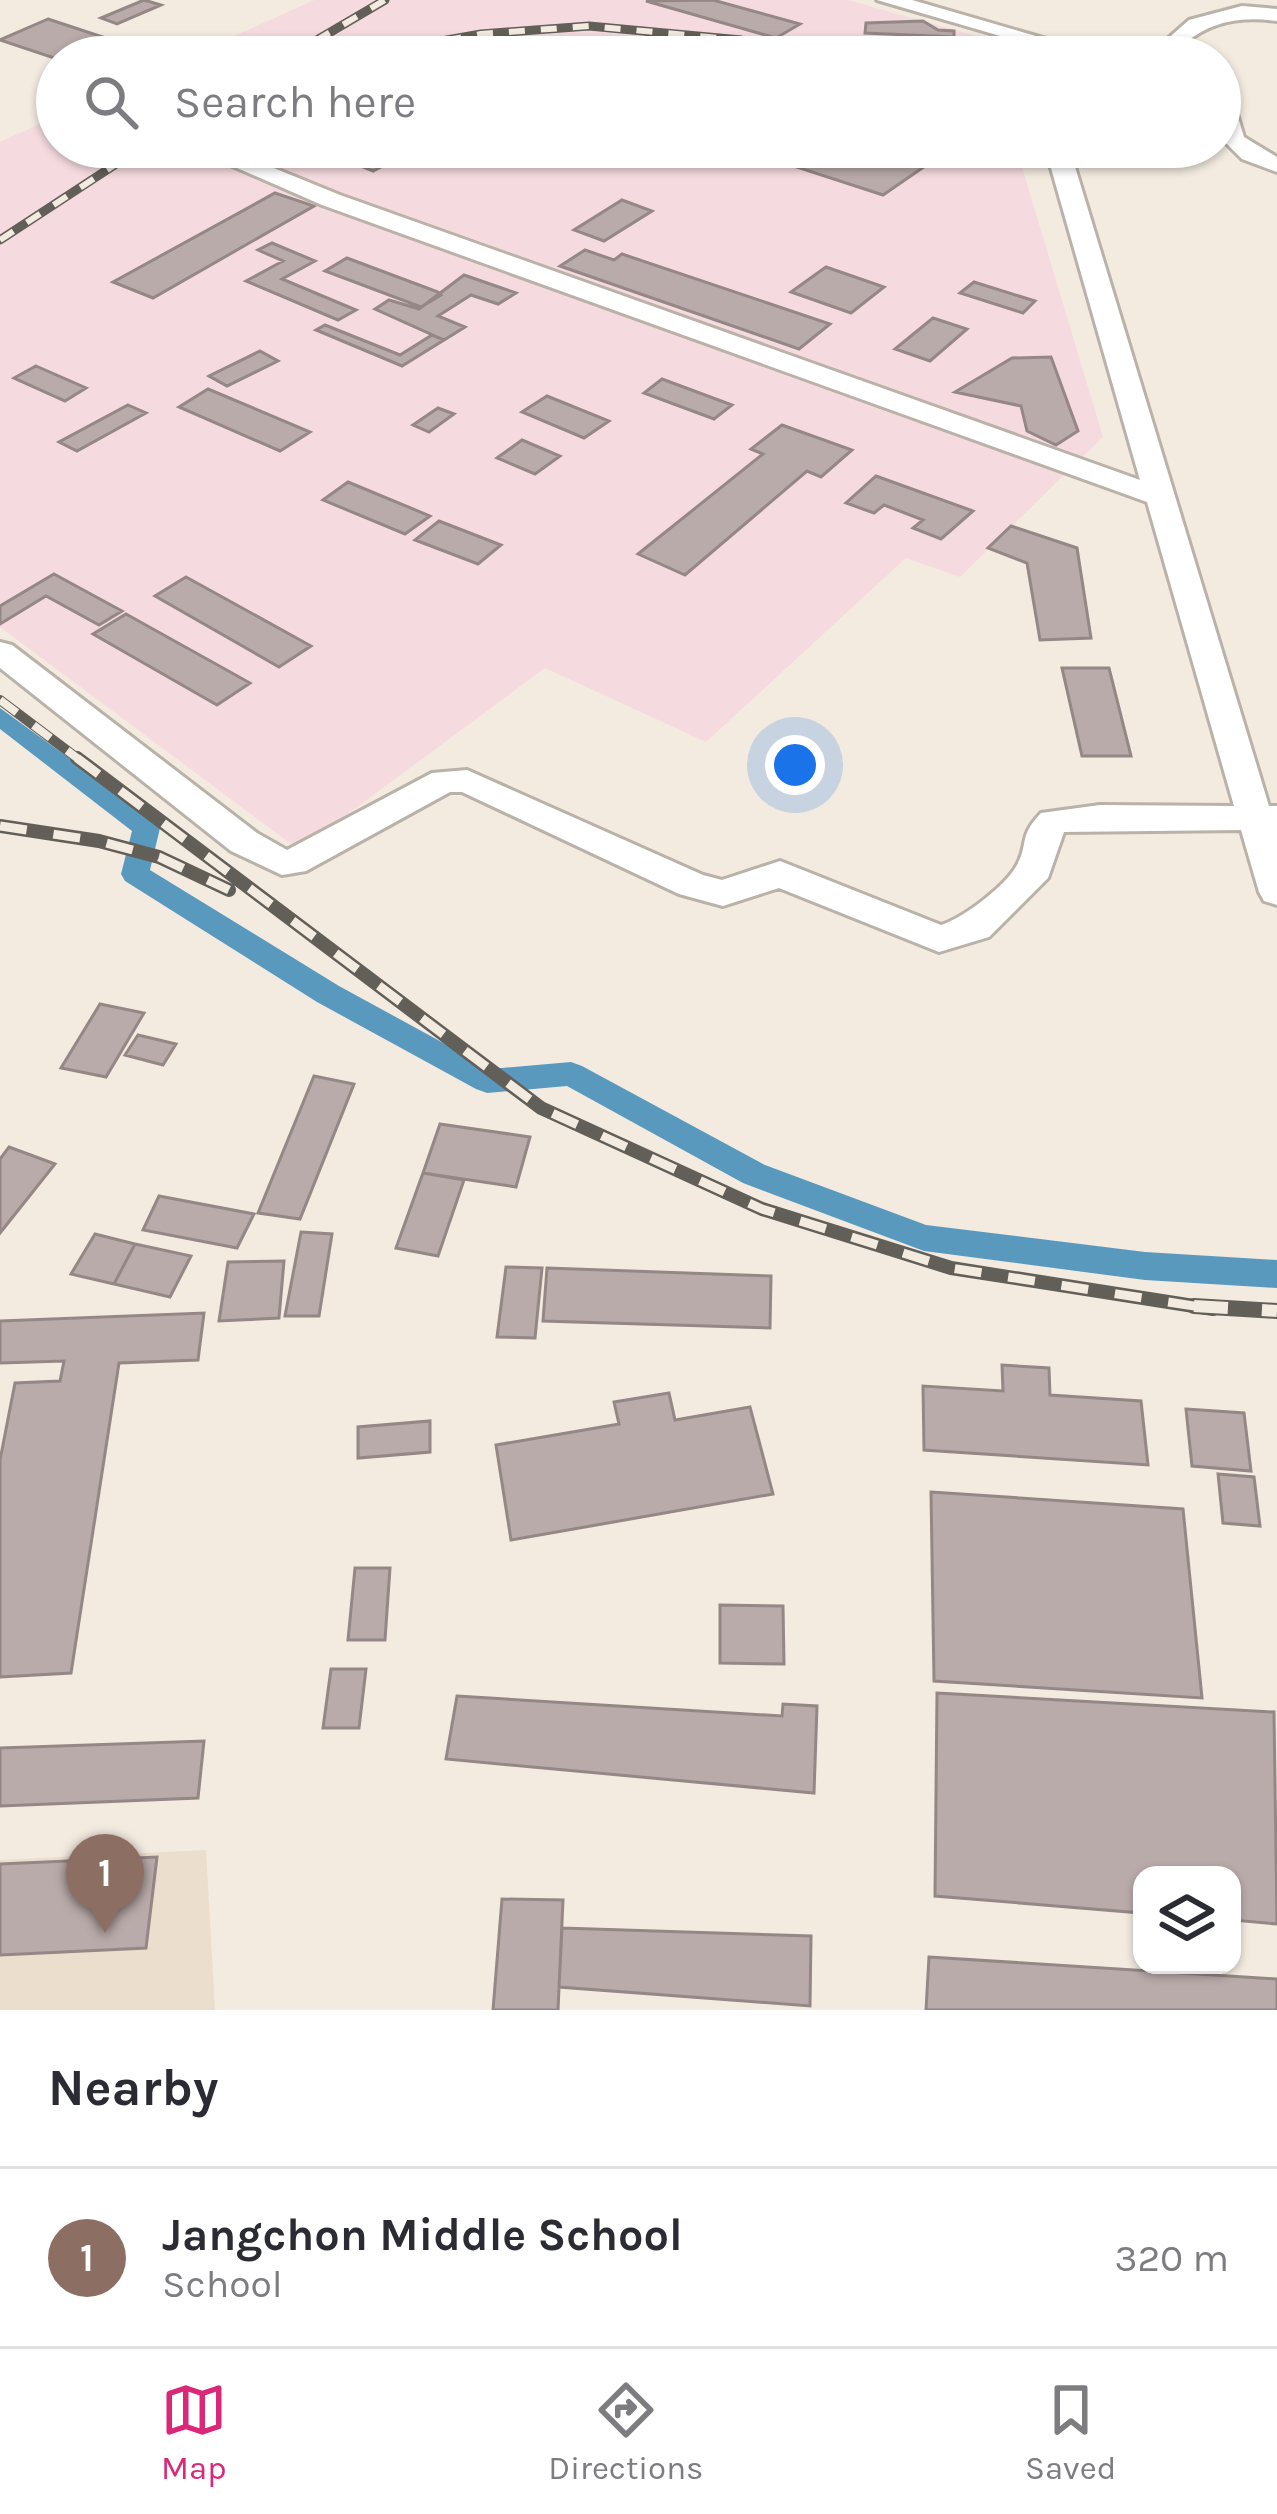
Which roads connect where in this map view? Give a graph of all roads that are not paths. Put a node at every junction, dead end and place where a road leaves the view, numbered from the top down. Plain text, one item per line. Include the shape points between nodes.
1 (888, 0) edge
2 (1277, 15) edge
3 (1018, 36) edge
4 (1176, 36) edge
5 (1241, 149) edge
6 (1277, 165) edge
7 (253, 168) edge
8 (1063, 168) edge
9 (1161, 497) junction
10 (0, 652) edge
11 (1266, 817) edge
12 (1277, 892) edge

1 - 3 street
2 - 4 street via 1219,13
5 - 6 street
7 - 9 street
8 - 9 street
9 - 11 street
10 - 11 street via 281,863 306,859 444,781 467,781 692,885 723,893 780,874 939,939 976,928 1035,869 1041,835 1054,821
11 - 12 street

